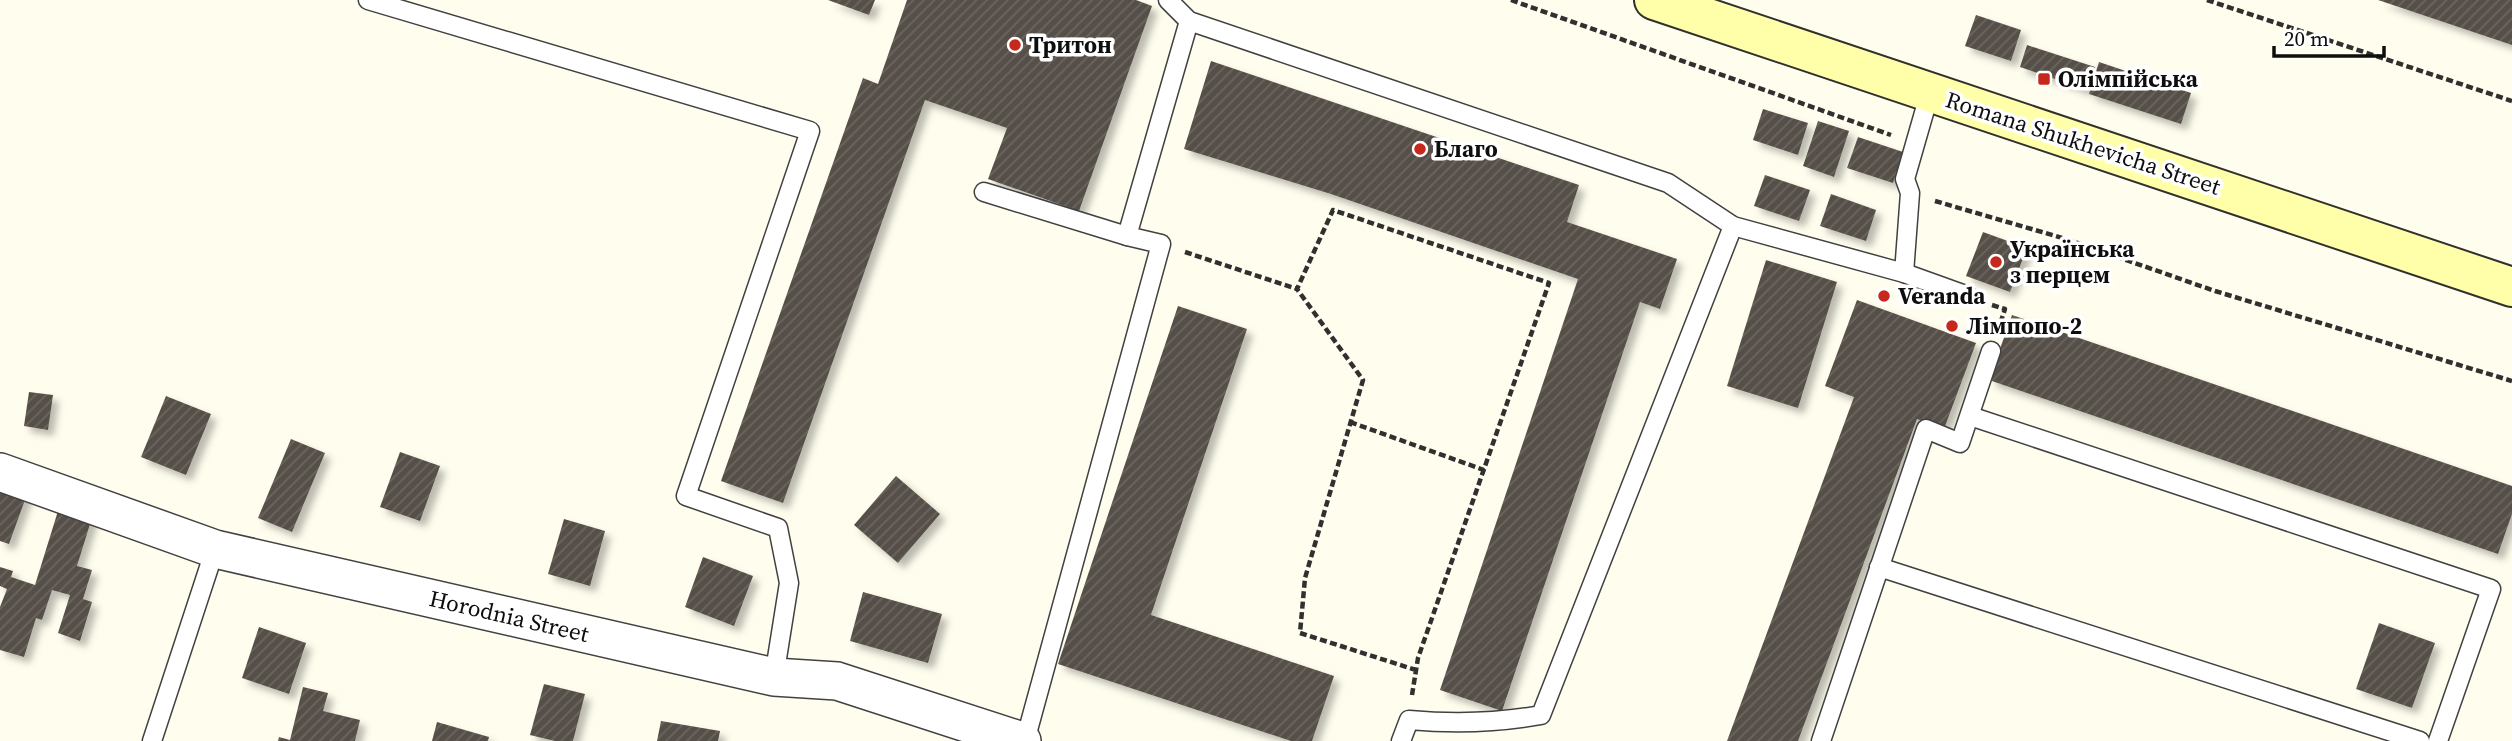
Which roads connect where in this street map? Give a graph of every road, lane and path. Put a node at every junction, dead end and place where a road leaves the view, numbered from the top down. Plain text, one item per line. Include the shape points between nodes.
1 (368, 0) edge
2 (1168, 0) edge
3 (1511, 0) edge
4 (1654, 0) edge
5 (2207, 0) edge
6 (1189, 21) junction
7 (1930, 92) junction
8 (2512, 101) edge
9 (1915, 144) junction
10 (984, 192) dead end
11 (1910, 193) junction
12 (1733, 226) junction
13 (1127, 236) junction
14 (1161, 244) junction
15 (1905, 273) junction
16 (2512, 287) edge
17 (1297, 289) junction
18 (1968, 296) joint
19 (1991, 351) joint
20 (2512, 382) edge
21 (1970, 416) junction
22 (1350, 422) junction
23 (1484, 470) junction
24 (0, 472) edge
25 (215, 549) junction
26 (1879, 567) junction
27 (1416, 670) junction
28 (774, 677) junction
29 (1409, 720) junction
30 (152, 741) edge
31 (1023, 741) edge
32 (1401, 741) edge
33 (1821, 741) edge
34 (2420, 741) edge
35 (2438, 741) edge

1 - 28 lane via 810,131 686,496 778,528 789,583
2 - 6 lane
3 - 9 path
4 - 7 main road, Romana Shukhevicha Street
5 - 8 path
6 - 12 lane via 1668,183
6 - 13 lane
7 - 9 lane
7 - 16 main road, Romana Shukhevicha Street
9 - 11 lane via 1905,179
10 - 13 lane
11 - 15 lane
11 - 20 path
12 - 15 lane
12 - 29 lane via 1541,715 1502,722
13 - 14 lane
14 - 17 path
14 - 31 lane
15 - 18 lane
17 - 22 path via 1363,380
17 - 23 path via 1333,211 1549,283
18 - 19 path via 2005,309
19 - 21 lane
21 - 26 lane via 1959,443 1926,429
21 - 35 lane via 2491,589
22 - 23 path
22 - 27 path via 1305,578 1300,633
23 - 27 path
24 - 25 street, Horodnia Street
25 - 28 street, Horodnia Street
25 - 30 lane
26 - 33 lane
26 - 34 lane
27 - 29 path
28 - 31 street, Horodnia Street via 837,681
29 - 32 lane

